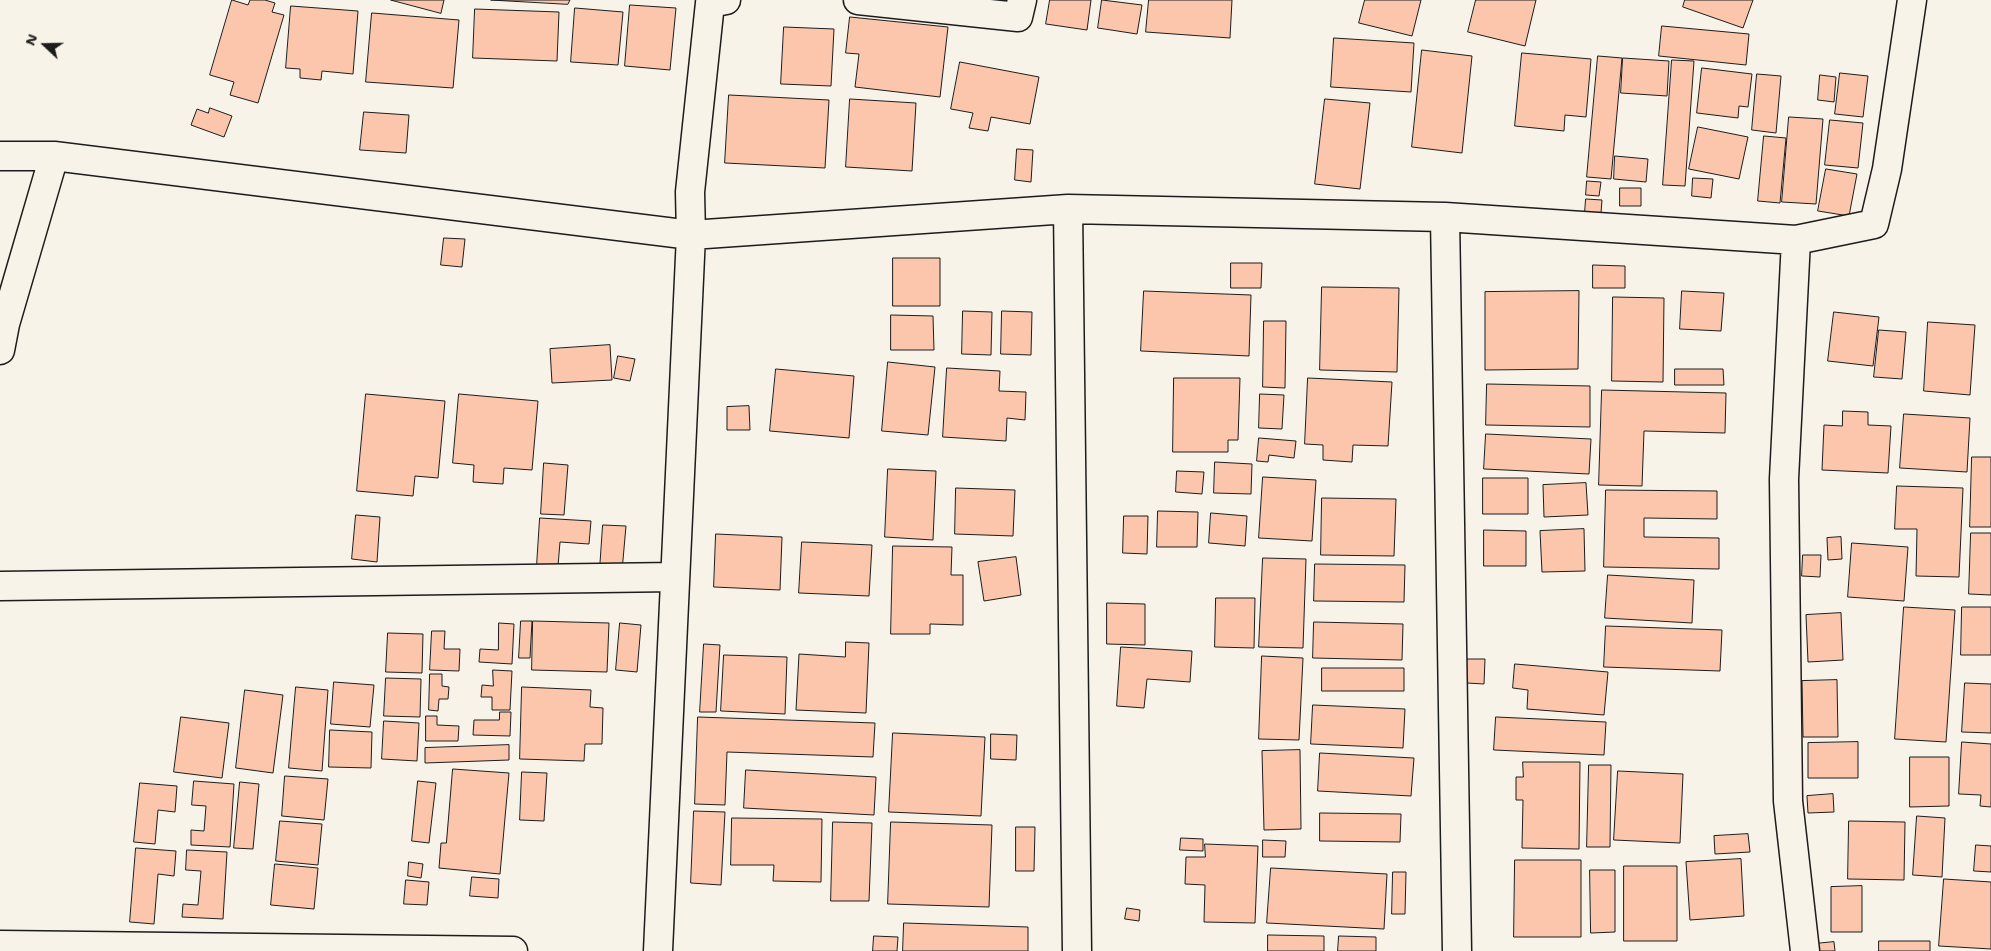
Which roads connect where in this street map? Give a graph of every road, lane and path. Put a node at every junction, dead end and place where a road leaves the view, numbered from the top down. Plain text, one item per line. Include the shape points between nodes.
1 (858, 0) edge
2 (1022, 0) edge
3 (1912, 0) edge
4 (712, 1) edge
5 (0, 156) edge
6 (54, 156) junction
7 (1068, 209) junction
8 (1445, 217) junction
9 (691, 235) junction
10 (1796, 240) junction
11 (0, 350) edge
12 (675, 577) junction
13 (0, 586) edge
14 (0, 945) edge
15 (513, 951) edge
16 (658, 951) edge
17 (1077, 951) edge
18 (1457, 951) edge
19 (1805, 951) edge

1 - 2 street via 1018,17
3 - 10 street via 1886,169 1874,224
4 - 9 street via 690,192
5 - 6 street
6 - 9 street
6 - 11 street
7 - 8 street
7 - 9 street
7 - 17 street
8 - 10 street
8 - 18 street
9 - 12 street
10 - 19 street via 1784,479 1786,645 1788,801
12 - 13 street
12 - 16 street
14 - 15 street

